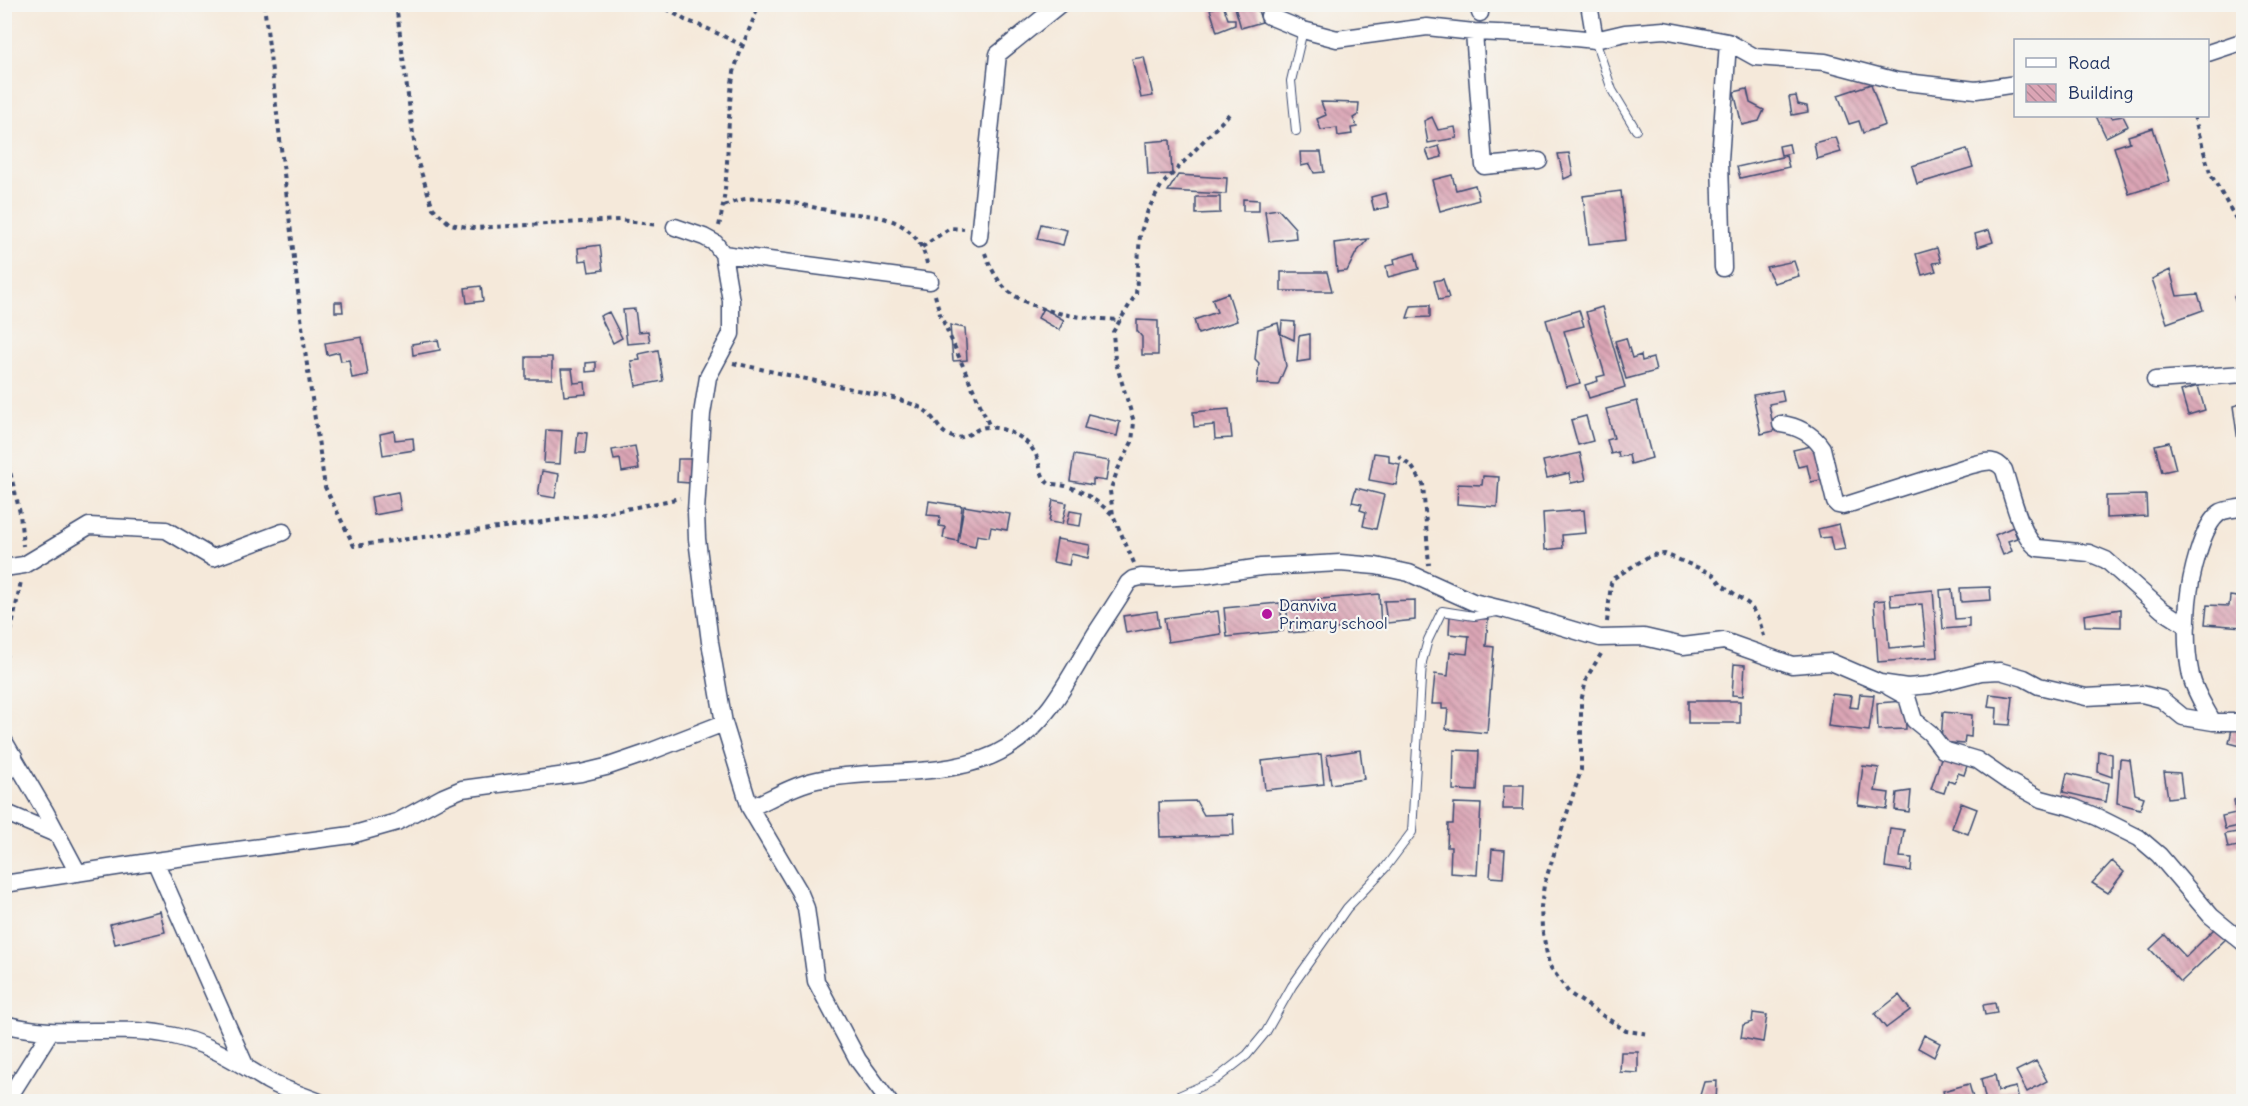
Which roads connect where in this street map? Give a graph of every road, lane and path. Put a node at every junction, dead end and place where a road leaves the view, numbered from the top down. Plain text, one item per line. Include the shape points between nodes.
1 (264, 4) edge
2 (658, 4) edge
3 (759, 4) edge
4 (1060, 4) edge
5 (1589, 4) edge
6 (396, 5) edge
7 (1269, 16) dead end
8 (1303, 30) junction
9 (1474, 32) junction
10 (1595, 40) junction
11 (2244, 41) edge
12 (1728, 42) junction
13 (742, 45) junction
14 (2209, 53) edge
15 (2014, 84) edge
16 (1230, 113) dead end
17 (2194, 117) edge
18 (1636, 130) dead end
19 (1296, 131) dead end
20 (1539, 161) dead end
21 (675, 227) joint
22 (2244, 233) edge
23 (979, 237) junction
24 (922, 247) dead end
25 (719, 249) junction
26 (1723, 268) dead end
27 (930, 281) dead end
28 (1122, 320) junction
29 (718, 360) junction
30 (2244, 374) edge
31 (2155, 380) dead end
32 (1781, 424) dead end
33 (1398, 456) dead end
34 (696, 495) junction
35 (2244, 507) edge
36 (1113, 515) junction
37 (283, 532) dead end
38 (4, 568) edge
39 (1141, 577) junction
40 (1433, 584) junction
41 (1506, 610) junction
42 (2187, 626) junction
43 (1600, 638) junction
44 (1623, 638) junction
45 (1770, 657) junction
46 (1880, 683) junction
47 (2213, 722) junction
48 (2244, 722) edge
49 (724, 723) junction
50 (4, 741) edge
51 (14, 756) junction
52 (4, 778) edge
53 (750, 808) junction
54 (4, 812) edge
55 (58, 835) junction
56 (155, 861) junction
57 (78, 873) junction
58 (4, 884) edge
59 (2244, 943) edge
60 (4, 1024) edge
61 (50, 1032) junction
62 (1650, 1034) dead end
63 (245, 1065) junction
64 (6, 1101) edge
65 (320, 1101) edge
66 (889, 1101) edge
67 (1165, 1101) edge

1 - 34 path via 325,487 354,546 651,505
2 - 13 path
3 - 13 path
4 - 23 street via 998,54
5 - 10 street
6 - 21 path via 416,157 432,208 442,219 473,228 619,220
7 - 8 street
8 - 9 street via 1337,39 1427,27
8 - 19 lane via 1291,81
9 - 10 street
9 - 20 street via 1484,166
10 - 12 street via 1664,30
10 - 18 lane via 1612,90
11 - 14 street
12 - 15 street via 1755,57 1825,62 1897,81 1976,90
12 - 26 street via 1720,160
13 - 25 path via 732,82
16 - 28 path via 1161,186 1148,210 1140,235 1136,294
17 - 22 path via 2210,174
21 - 25 street via 704,237
23 - 24 path via 966,229 950,228
23 - 28 path via 987,261 1005,289 1024,301 1063,314
25 - 27 street
25 - 29 street via 733,327
28 - 36 path via 1113,332 1115,360 1134,422 1132,442 1110,491
29 - 34 street via 708,377
29 - 36 path via 898,399 928,413 954,438 963,438 984,427 1000,428 1023,438 1036,455 1048,484 1064,484
30 - 31 street
32 - 42 street via 1791,425 1817,441 1835,502 1843,506 1972,465 1998,463 2031,544 2089,553 2106,560 2162,610
33 - 40 path via 1412,466 1423,484
34 - 49 street via 697,539
35 - 42 street via 2221,512 2201,543 2188,600
36 - 39 path
37 - 38 street via 213,558 166,530 89,526 24,565
39 - 40 street via 1340,563 1409,573
39 - 53 street via 1128,583 1055,700 1007,748 950,768 819,780
40 - 41 street via 1473,602
41 - 43 street
41 - 67 lane via 1474,616 1443,611 1422,662 1412,832 1347,908 1292,986 1266,1032 1247,1054 1215,1080
42 - 47 street via 2192,678
43 - 44 street
43 - 45 path via 1609,616 1614,578 1651,555 1665,554 1713,574 1750,605 1760,620
44 - 45 street via 1644,637 1683,646 1724,641
44 - 62 path via 1599,656 1587,677 1581,701 1581,770 1544,885 1542,928 1549,965 1569,993 1626,1031
45 - 46 street via 1792,664 1831,662
46 - 47 street via 1930,685 2000,671 2039,686 2086,697 2154,696 2183,717
46 - 59 street via 1907,697 1914,720 1943,750 1977,760 2041,800 2075,808 2139,838 2211,916
47 - 48 street
49 - 53 street
49 - 56 street via 606,767 462,789 397,822 351,835
50 - 51 street
51 - 52 street
51 - 55 street
53 - 66 street via 806,908 816,981 858,1060
54 - 55 street
55 - 57 street
56 - 57 street
56 - 63 street
57 - 58 street
60 - 61 street
61 - 63 street via 130,1029 167,1034 198,1043
61 - 64 street
63 - 65 street via 270,1082

